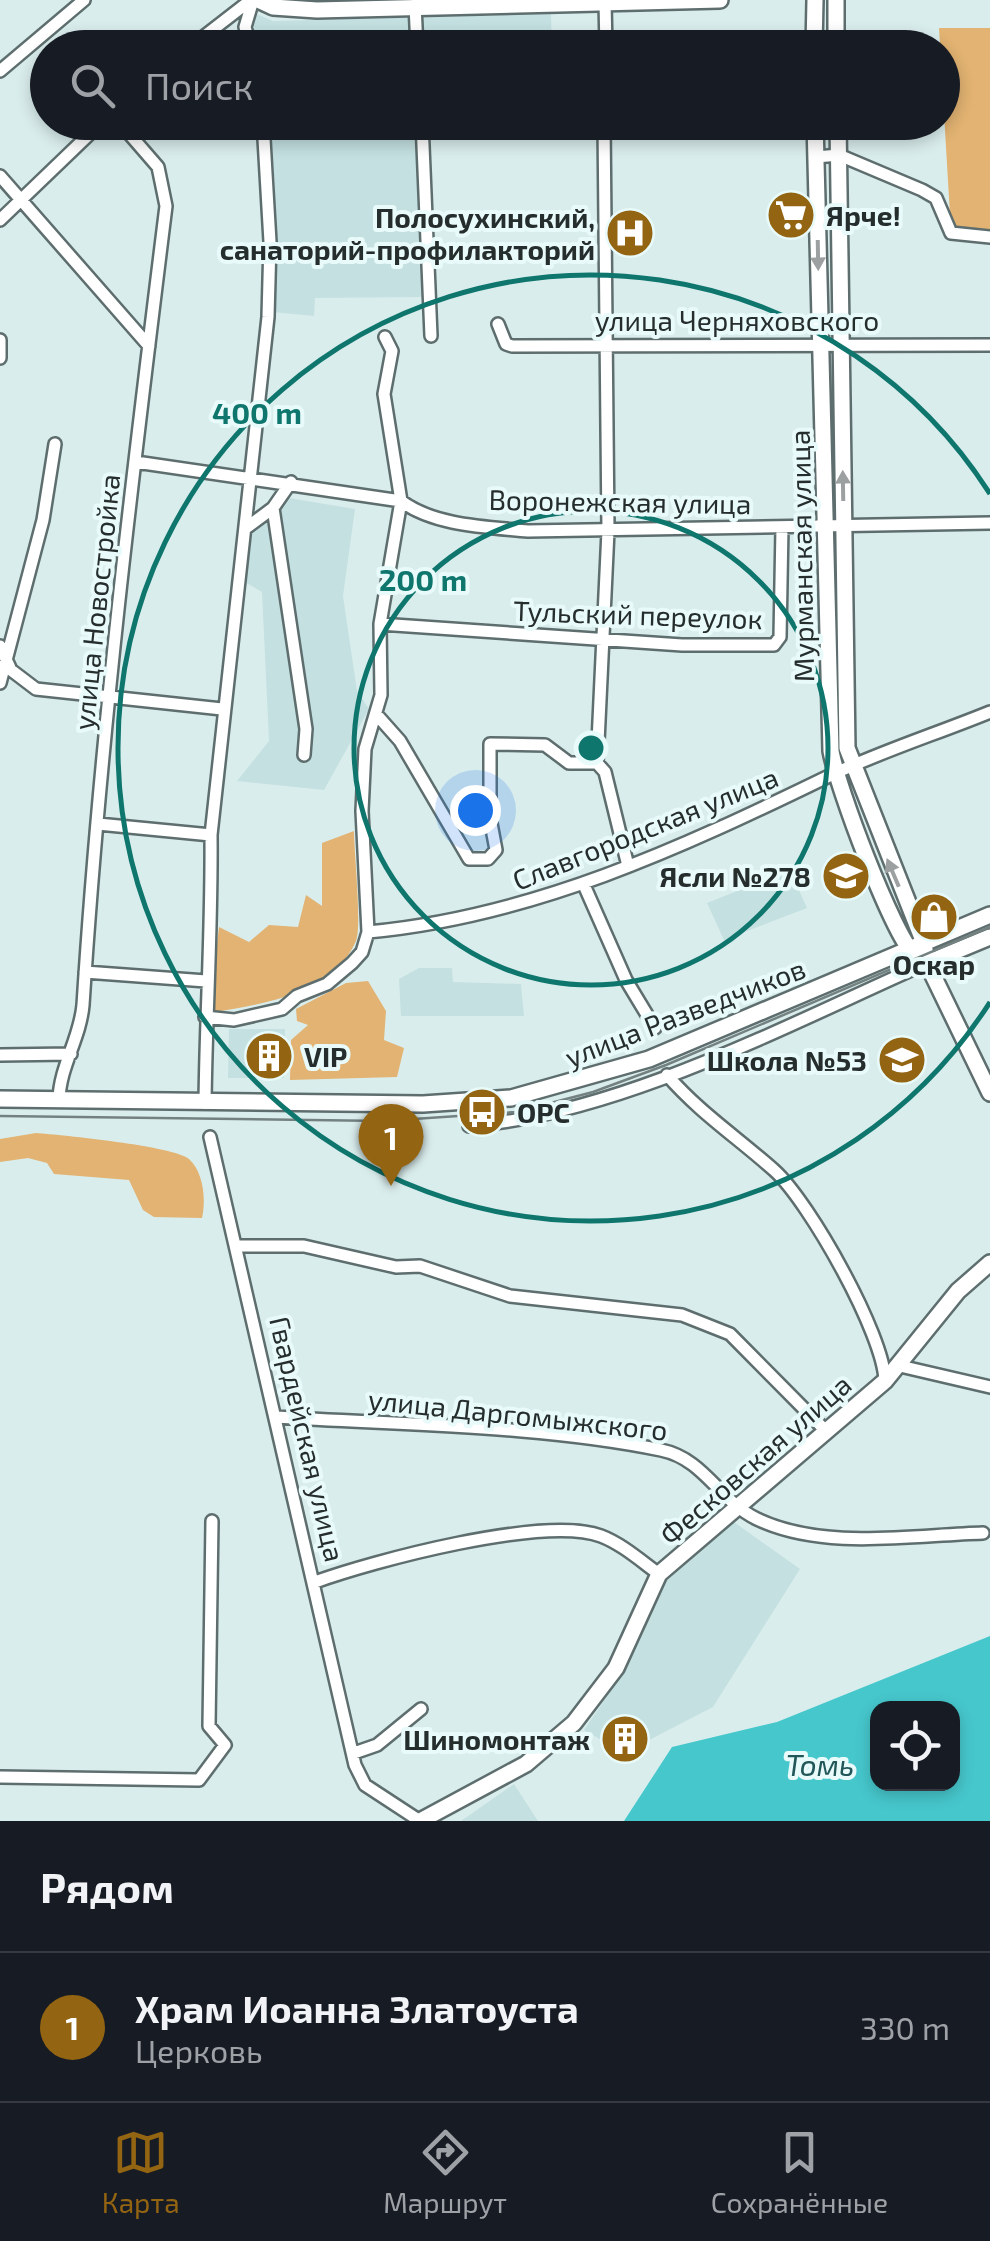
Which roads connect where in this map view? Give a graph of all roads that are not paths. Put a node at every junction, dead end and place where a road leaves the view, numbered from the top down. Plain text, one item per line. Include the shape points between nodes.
1 (60, 0) edge
2 (84, 0) edge
3 (254, 0) edge
4 (720, 0) edge
5 (815, 0) edge
6 (836, 0) edge
7 (605, 2) edge
8 (415, 5) junction
9 (70, 11) junction
10 (48, 30) edge
11 (213, 30) edge
12 (246, 30) edge
13 (416, 30) edge
14 (606, 30) edge
15 (814, 30) edge
16 (836, 30) edge
17 (30, 45) edge
18 (0, 71) edge
19 (83, 140) edge
20 (135, 140) edge
21 (264, 140) edge
22 (423, 140) edge
23 (605, 140) edge
24 (816, 140) edge
25 (839, 140) edge
26 (839, 155) junction
27 (816, 157) junction
28 (0, 176) edge
29 (20, 200) junction
30 (0, 220) edge
31 (990, 238) edge
32 (498, 324) dead end
33 (431, 336) dead end
34 (385, 337) dead end
35 (0, 340) edge
36 (820, 342) junction
37 (607, 345) junction
38 (990, 345) edge
39 (148, 346) junction
40 (840, 346) junction
41 (0, 358) edge
42 (55, 444) dead end
43 (136, 462) junction
44 (252, 476) junction
45 (292, 482) junction
46 (401, 501) junction
47 (273, 508) junction
48 (990, 523) edge
49 (826, 526) junction
50 (844, 526) junction
51 (782, 527) junction
52 (246, 528) junction
53 (608, 531) junction
54 (380, 624) junction
55 (602, 640) junction
56 (4, 650) edge
57 (0, 684) edge
58 (111, 699) junction
59 (222, 709) junction
60 (990, 712) edge
61 (376, 714) junction
62 (304, 755) dead end
63 (597, 762) junction
64 (851, 768) junction
65 (835, 774) junction
66 (98, 824) junction
67 (210, 835) junction
68 (628, 866) junction
69 (584, 884) junction
70 (990, 916) edge
71 (368, 932) junction
72 (990, 937) edge
73 (916, 946) junction
74 (927, 963) junction
75 (85, 972) junction
76 (206, 980) junction
77 (204, 1017) junction
78 (655, 1028) dead end
79 (71, 1054) junction
80 (0, 1055) edge
81 (667, 1075) junction
82 (990, 1094) edge
83 (0, 1099) edge
84 (60, 1100) junction
85 (205, 1103) junction
86 (469, 1126) dead end
87 (210, 1136) dead end
88 (238, 1246) junction
89 (990, 1263) edge
90 (900, 1366) junction
91 (885, 1381) junction
92 (990, 1386) edge
93 (276, 1417) junction
94 (826, 1431) junction
95 (734, 1506) junction
96 (212, 1522) dead end
97 (982, 1533) dead end
98 (659, 1574) junction
99 (315, 1582) junction
100 (421, 1709) dead end
101 (354, 1753) junction
102 (0, 1778) edge
103 (420, 1821) edge

1 - 9 street
2 - 9 street
3 - 8 main road via 317,10
3 - 11 street
3 - 12 street
4 - 7 main road
5 - 15 main road
6 - 16 main road
7 - 8 main road
7 - 14 street
8 - 13 street
9 - 10 street
17 - 18 street
19 - 29 street
20 - 39 street, улица Новостройка via 165,185
21 - 44 street via 268,317
22 - 33 street
23 - 37 street
24 - 27 main road, Мурманская улица
25 - 26 main road, Мурманская улица
26 - 27 street
26 - 31 street via 936,198 951,233
26 - 40 main road, Мурманская улица
27 -> 36 main road, Мурманская улица
28 - 29 street
29 - 30 street
29 - 39 street
32 - 37 street, улица Черняховского via 512,346
34 - 46 street via 392,352 384,394
35 - 41 street
36 - 37 street, улица Черняховского
36 - 40 street, улица Черняховского
36 - 49 main road, Мурманская улица
37 - 53 street
38 - 40 street, улица Черняховского
39 - 43 street, улица Новостройка
50 -> 40 main road, Мурманская улица
42 - 56 street via 43,520
43 - 44 street, Воронежская улица
43 - 58 street, улица Новостройка
44 - 45 street, Воронежская улица
44 - 52 street
45 - 46 street, Воронежская улица
45 - 47 street
46 - 53 street, Воронежская улица via 417,512 479,525
46 - 54 street
47 - 52 street
47 - 62 street via 306,730
48 - 50 street, Воронежская улица
49 - 50 street, Воронежская улица
49 - 51 street, Воронежская улица
49 - 65 main road, Мурманская улица
50 - 64 main road, Мурманская улица via 844,705
51 - 53 street, Воронежская улица
51 - 55 street, Тульский переулок via 779,642
52 - 59 street
53 - 55 street
54 - 55 street, Тульский переулок
54 - 61 street
55 - 63 street
56 - 57 street
56 - 58 street via 11,670 36,689
58 - 59 street
58 - 66 street, улица Новостройка
59 - 67 street
60 - 64 street, Славгородская улица
61 - 63 street via 400,741 461,852 480,861 496,850 490,744 546,745 569,762
61 - 71 street via 363,780
63 - 68 street
64 - 65 street, Славгородская улица
73 -> 64 main road, Мурманская улица
65 - 68 street, Славгородская улица
65 - 73 main road, Мурманская улица
66 - 67 street
66 - 75 street, улица Новостройка
67 - 76 street via 214,891
68 - 69 street, Славгородская улица
69 - 71 street, Славгородская улица via 493,914
69 - 78 street
70 - 73 main road, улица Разведчиков
71 - 77 street via 352,963 282,1009 234,1020
72 - 74 main road, улица Разведчиков
73 - 74 main road
73 - 85 main road, улица Разведчиков via 648,1058 541,1092 423,1104
74 - 81 street, улица Разведчиков
74 - 82 main road
75 - 76 street
75 - 79 street, улица Новостройка via 80,1033
76 - 77 street
77 - 85 street
79 - 80 street
79 - 84 street, улица Новостройка
81 - 86 street, улица Разведчиков via 562,1110
81 - 91 street via 697,1110 723,1124 798,1195 866,1319
83 - 84 main road, улица Разведчиков
84 - 85 main road, улица Разведчиков
87 - 88 street, Гвардейская улица
88 - 93 street, Гвардейская улица
88 - 94 street via 304,1246 396,1267 420,1266 510,1296 682,1315 730,1334
89 - 90 main road, Фесковская улица via 958,1291
90 - 91 main road, Фесковская улица
90 - 92 street
91 - 94 main road, Фесковская улица
93 - 95 street, улица Даргомыжского via 662,1450 698,1465
93 - 99 street, Гвардейская улица
94 - 95 main road, Фесковская улица
95 - 97 street via 759,1520 831,1535
95 - 98 main road, Фесковская улица
96 - 102 street via 209,1726 224,1745 199,1780
98 - 99 street via 620,1546 582,1532 418,1551
98 - 103 main road, Фесковская улица via 616,1668 574,1724 526,1764
99 - 101 street, Гвардейская улица
100 - 101 street via 377,1745
101 - 103 street, Фесковская улица via 365,1785

